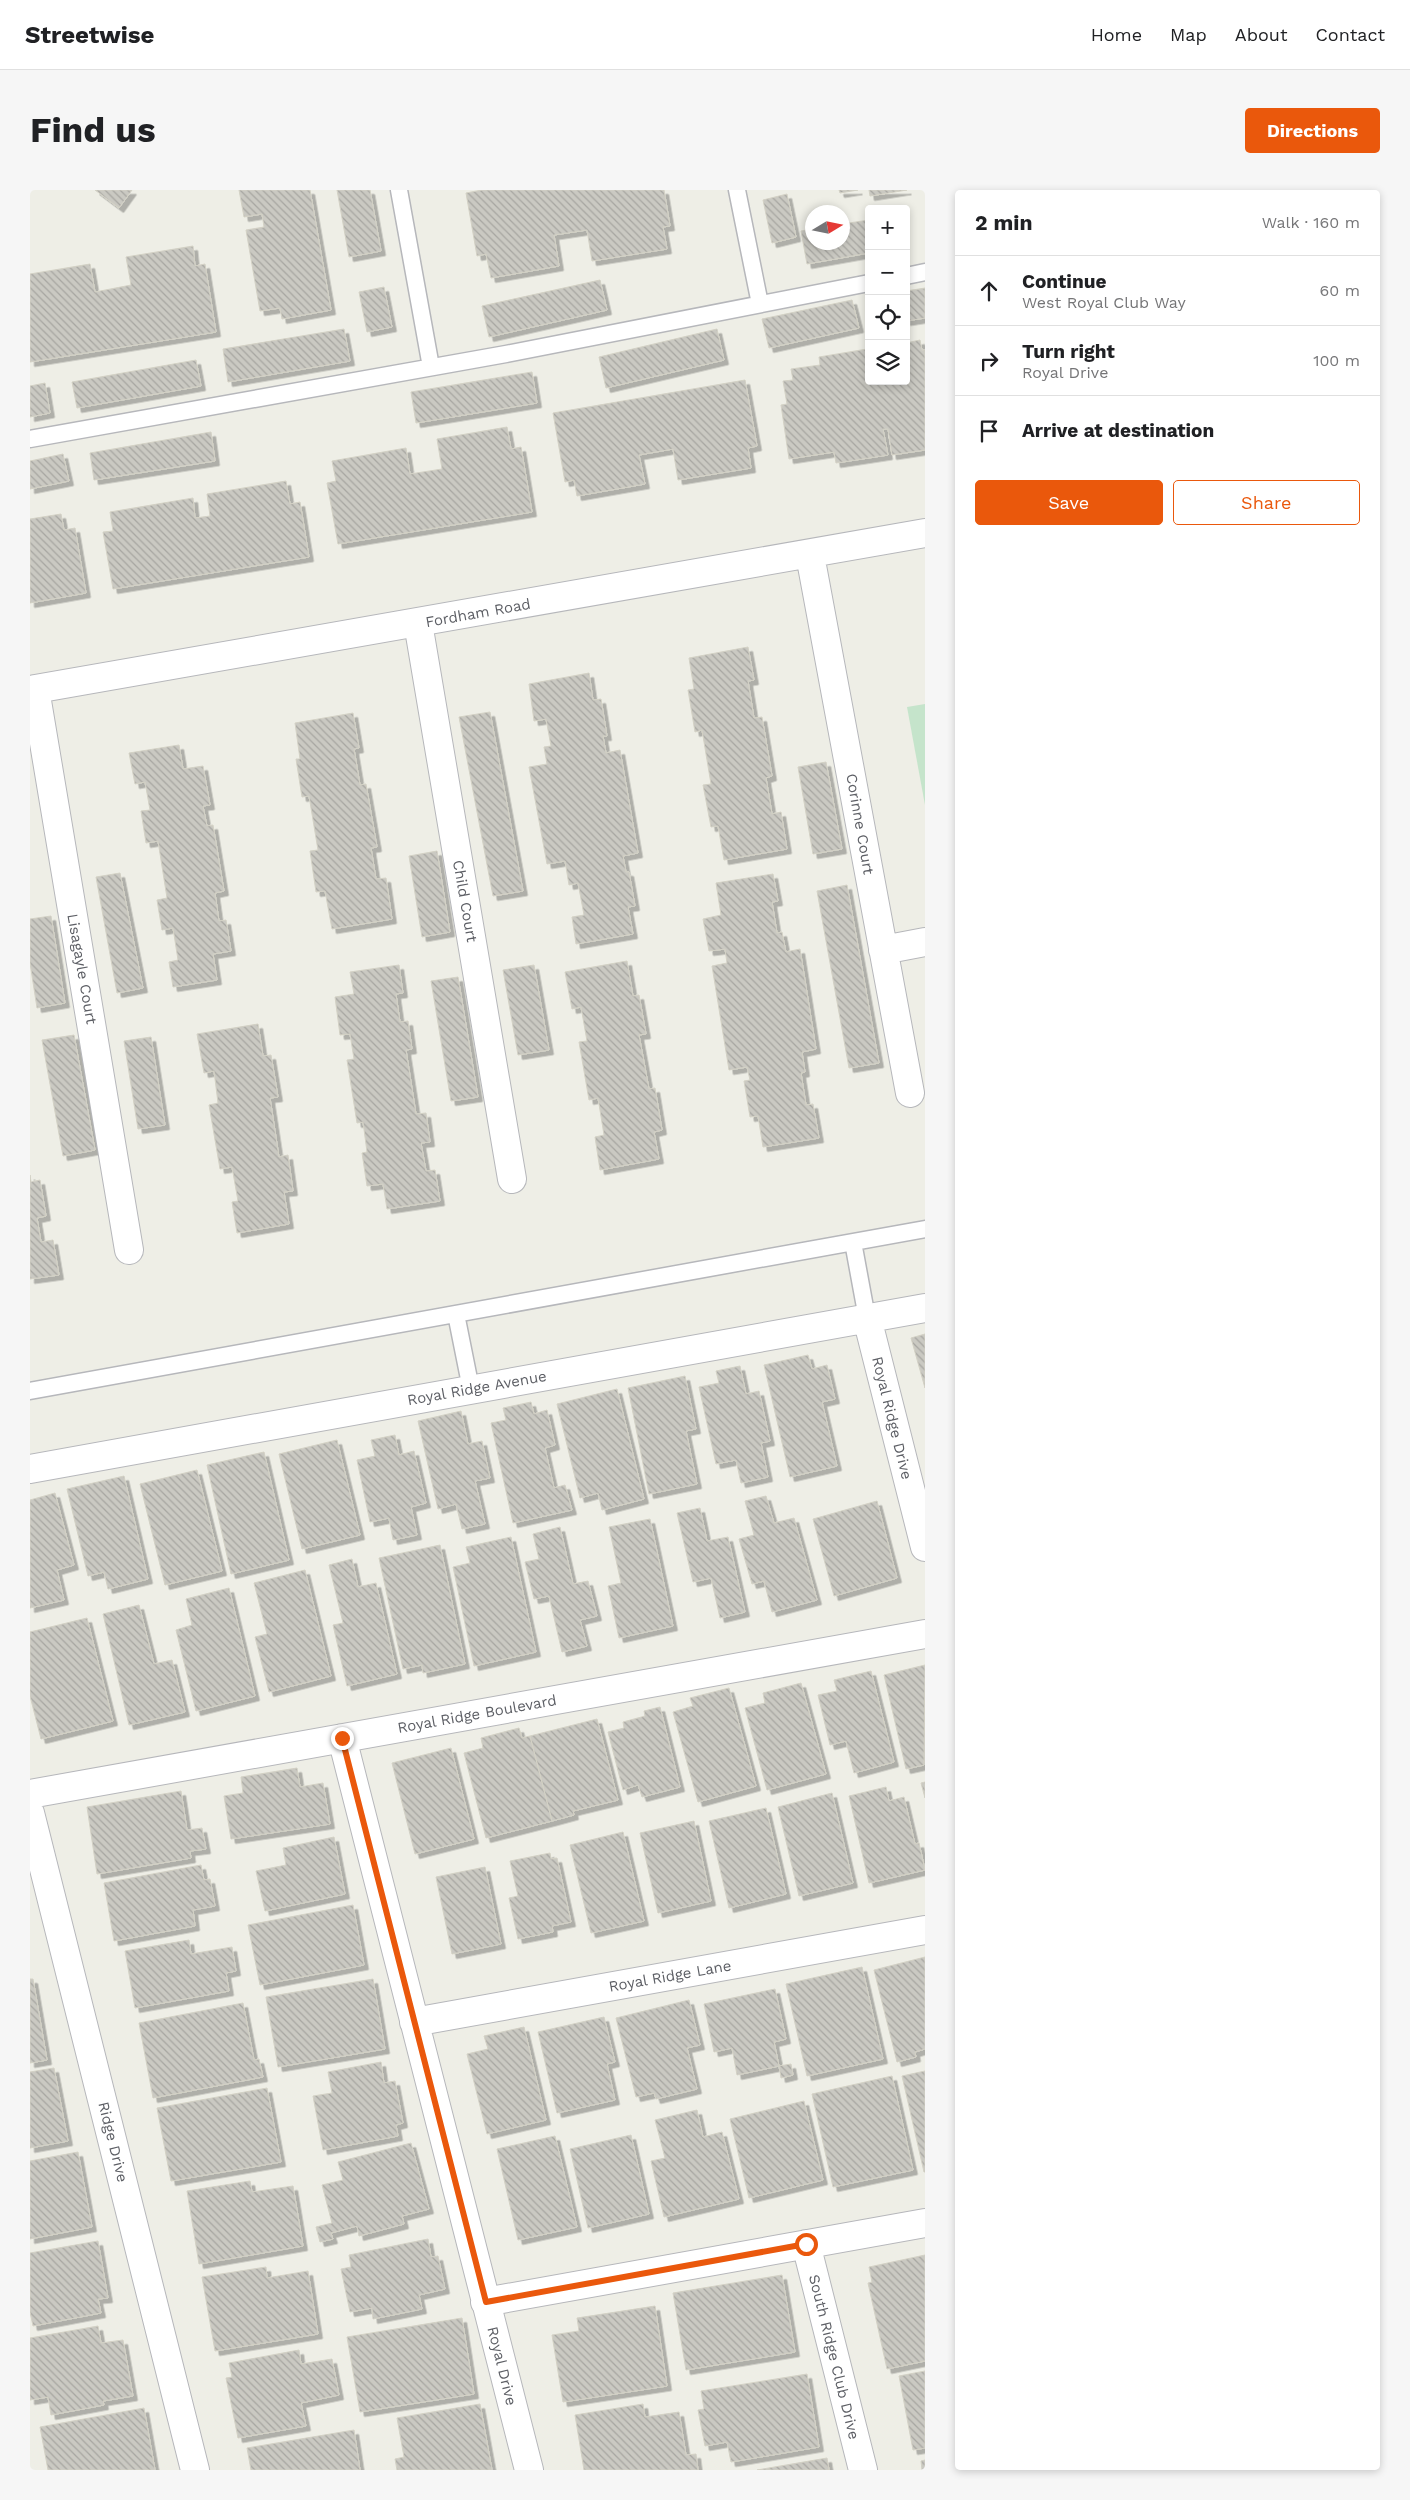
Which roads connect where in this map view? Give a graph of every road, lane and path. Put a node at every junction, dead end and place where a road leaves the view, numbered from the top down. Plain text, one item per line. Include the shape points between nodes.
1 (399, 190) edge
2 (737, 190) edge
3 (925, 272) edge
4 (910, 275) edge
5 (865, 284) edge
6 (760, 304) junction
7 (431, 367) junction
8 (30, 439) edge
9 (925, 534) edge
10 (810, 555) junction
11 (418, 623) junction
12 (32, 690) edge
13 (925, 942) edge
14 (883, 950) junction
15 (910, 1093) dead end
16 (512, 1178) dead end
17 (925, 1229) edge
18 (853, 1242) junction
19 (129, 1250) dead end
20 (925, 1308) edge
21 (456, 1314) junction
22 (867, 1318) junction
23 (471, 1389) junction
24 (30, 1391) edge
25 (30, 1469) edge
26 (925, 1547) edge
27 (925, 1634) edge
28 (342, 1738) junction
29 (30, 1794) edge
30 (30, 1813) edge
31 (925, 1930) edge
32 (414, 2022) junction
33 (925, 2223) edge
34 (806, 2244) junction
35 (486, 2302) junction
36 (195, 2470) edge
37 (528, 2470) edge
38 (863, 2470) edge

1 - 7 lane
2 - 6 lane
3 - 4 lane
5 - 6 lane
6 - 7 lane
7 - 8 lane
9 - 10 street, Fordham Road
10 - 11 street, Fordham Road
10 - 14 street, Corinne Court
11 - 12 street, Fordham Road
11 - 16 street, Child Court
12 - 19 street, Lisagayle Court
13 - 14 street
14 - 15 street, Corinne Court
17 - 18 lane
18 - 21 lane
18 - 22 lane
20 - 22 street, Royal Ridge Avenue
21 - 23 lane
21 - 24 lane
22 - 23 street, Royal Ridge Avenue
22 - 26 street, Royal Ridge Drive
23 - 25 street, Royal Ridge Avenue
27 - 28 street, Royal Ridge Boulevard
28 - 29 street, Royal Ridge Boulevard
28 - 32 street, Royal Drive
30 - 36 street, Ridge Drive
31 - 32 street, Royal Ridge Lane
32 - 35 street, Royal Drive
33 - 34 street
34 - 35 street
34 - 38 street, South Ridge Club Drive
35 - 37 street, Royal Drive

